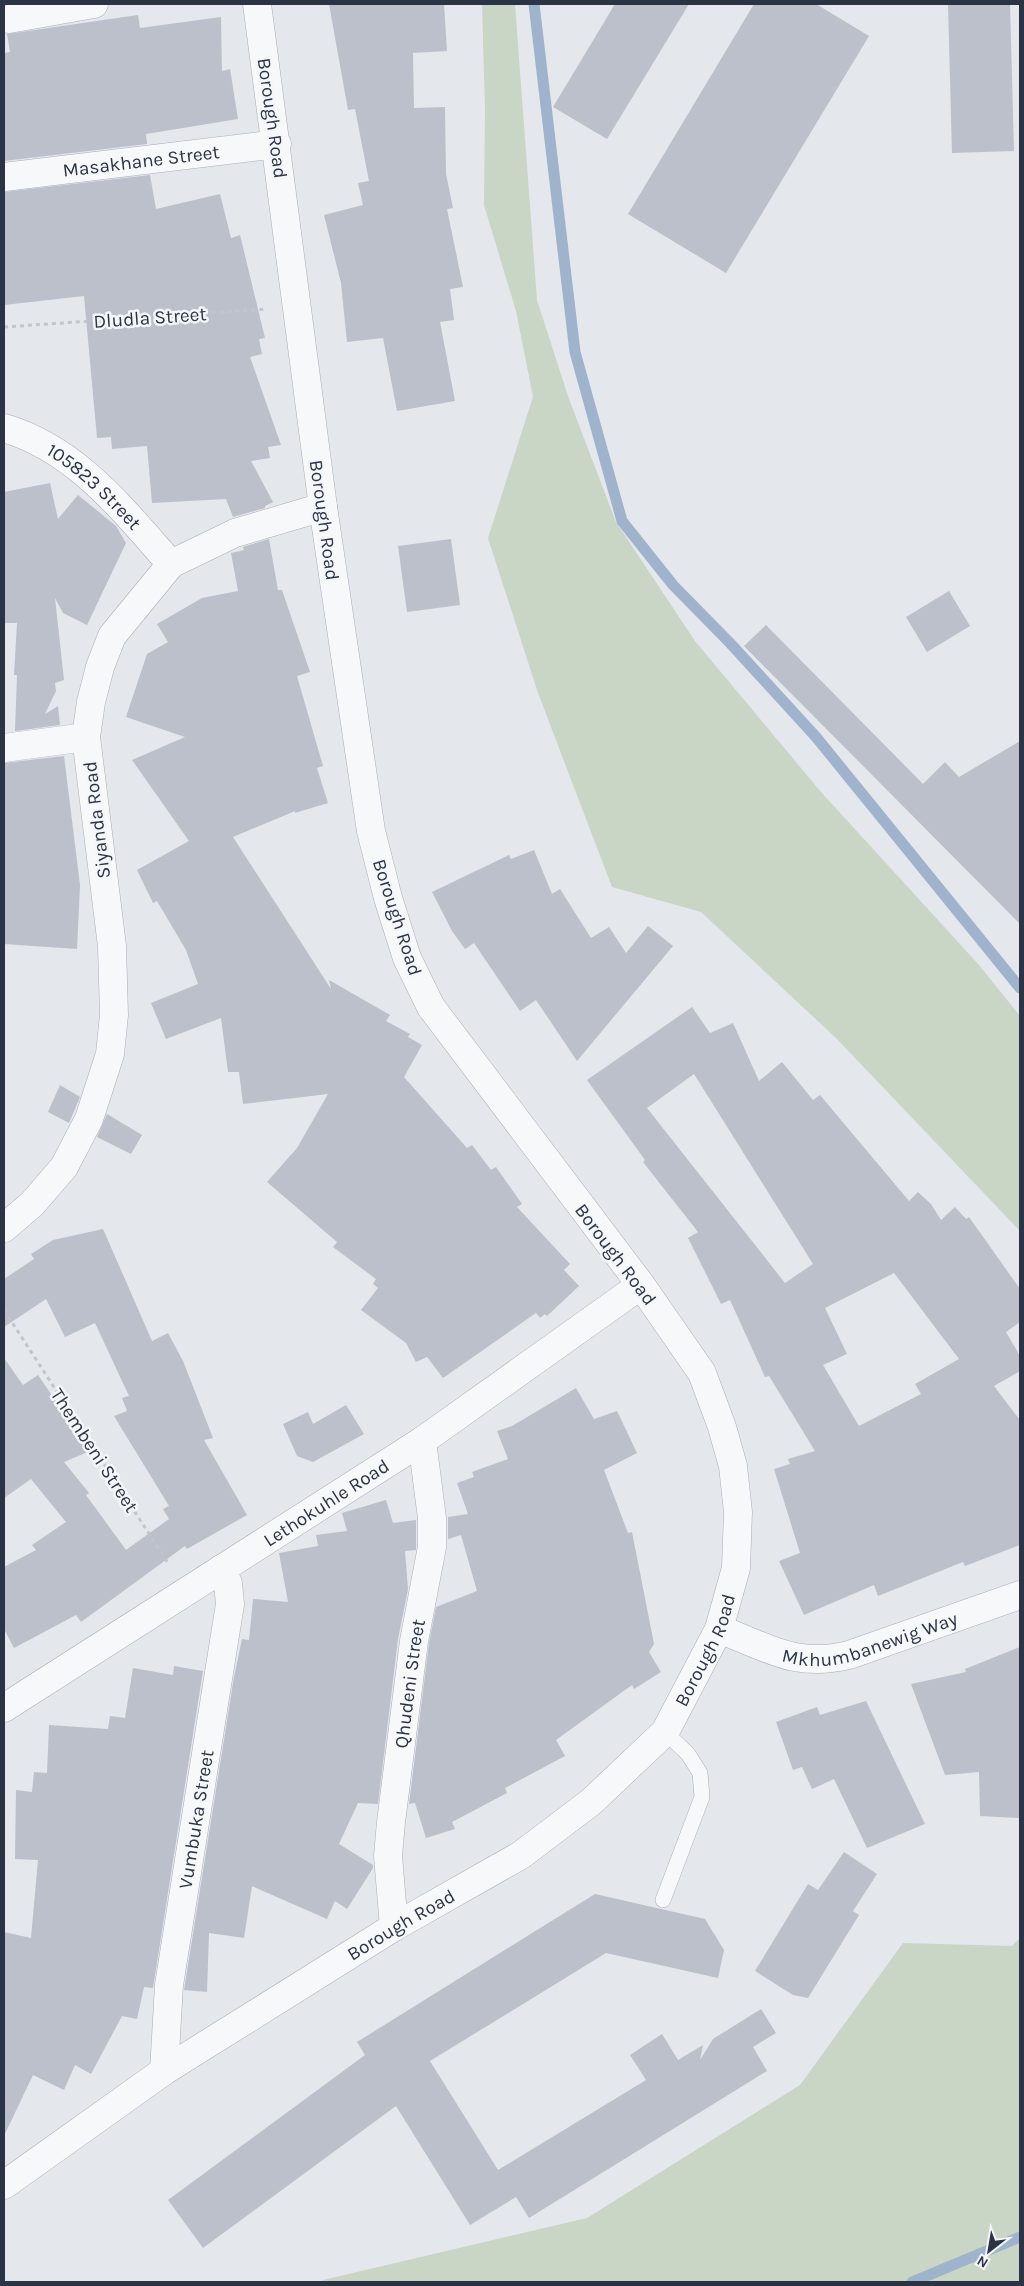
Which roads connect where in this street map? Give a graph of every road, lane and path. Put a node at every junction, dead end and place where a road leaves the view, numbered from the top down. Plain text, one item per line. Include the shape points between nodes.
1 (94, 4) edge
2 (257, 4) edge
3 (9, 19) dead end
4 (277, 144) junction
5 (4, 177) edge
6 (296, 307) junction
7 (4, 327) edge
8 (4, 428) edge
9 (323, 507) junction
10 (171, 564) junction
11 (86, 738) junction
12 (4, 748) edge
13 (4, 1228) edge
14 (641, 1286) junction
15 (4, 1310) edge
16 (422, 1441) junction
17 (221, 1569) junction
18 (186, 1591) junction
19 (1020, 1595) edge
20 (719, 1629) junction
21 (4, 1708) edge
22 (665, 1732) junction
23 (663, 1900) dead end
24 (394, 1926) junction
25 (164, 2071) junction
26 (4, 2184) edge

1 - 3 street
2 - 4 street, Borough Road
4 - 5 street, Masakhane Street
4 - 6 street, Borough Road
6 - 7 path, Dludla Street
6 - 9 street, Borough Road
8 - 10 street, 105823 Street via 48,446 69,460 114,500
9 - 10 street, Siyanda Road via 235,533
9 - 14 street, Borough Road via 371,831 407,958 432,1008
10 - 11 street, Siyanda Road via 112,636 98,676
11 - 12 street
11 - 13 street, Siyanda Road via 112,946 114,1015 110,1054 89,1119 64,1167 32,1204
14 - 16 street, Lethokuhle Road
14 - 20 street, Borough Road via 702,1373 733,1466 738,1512 736,1568
15 - 18 path, Thembeni Street
16 - 17 street, Lethokuhle Road
16 - 24 street, Qhudeni Street via 432,1518 432,1547 414,1641 391,1822 388,1856
17 - 18 street, Lethokuhle Road
17 - 25 street, Vumbuka Street via 228,1583 230,1604 169,1986
18 - 21 street, Lethokuhle Road
19 - 20 street, Mkhumbanewig Way via 850,1655 827,1660 786,1656
20 - 22 street, Borough Road
22 - 23 lane via 688,1754 700,1773 702,1796
22 - 24 street, Borough Road via 591,1802 521,1855
24 - 25 street, Borough Road
25 - 26 street, Borough Road

